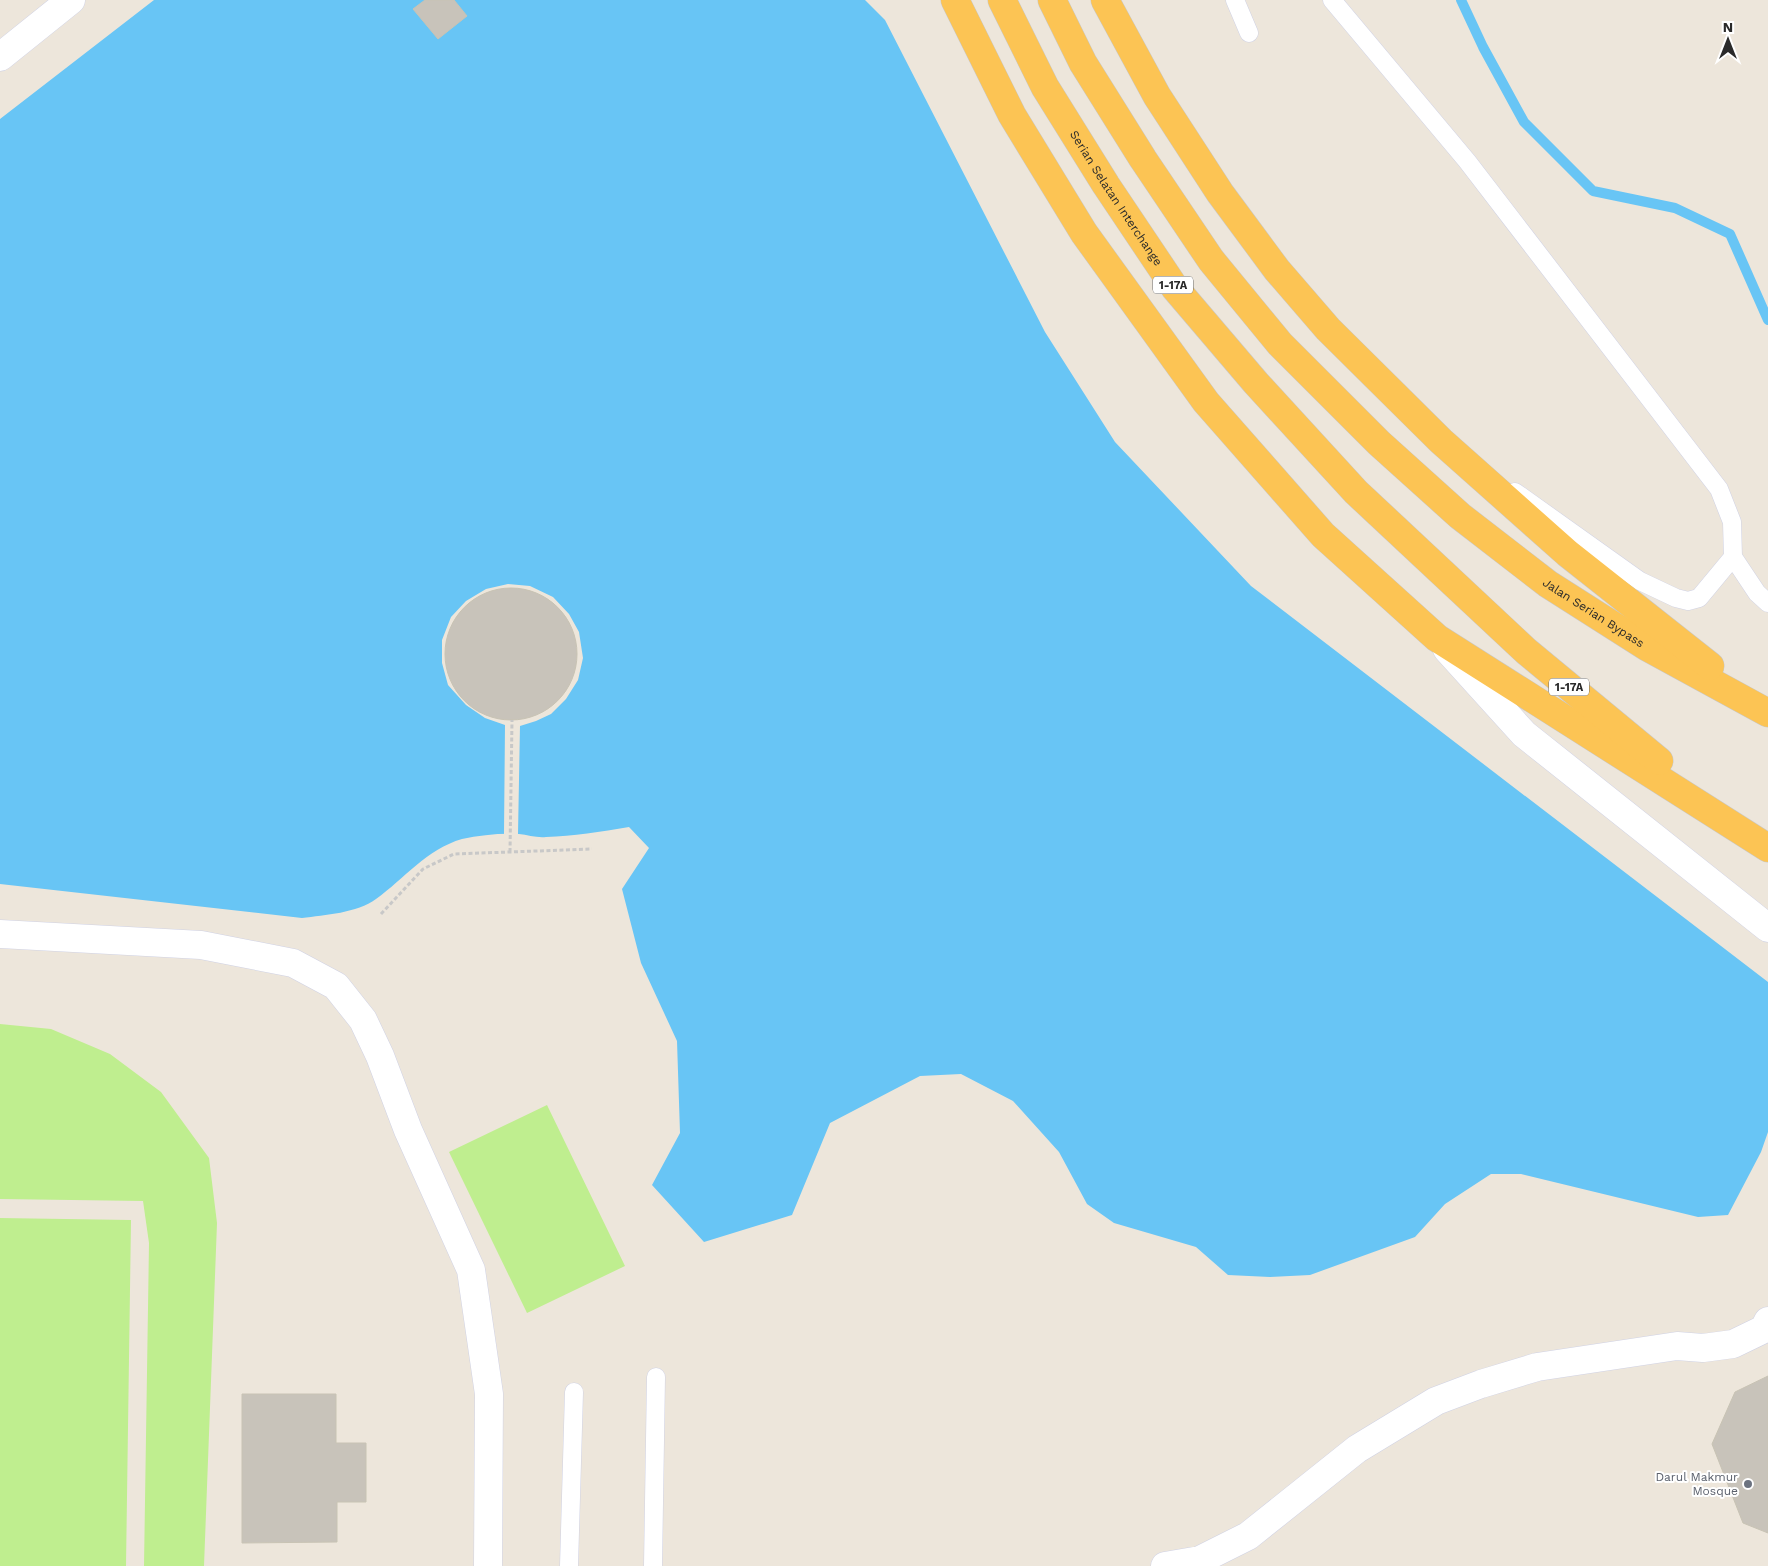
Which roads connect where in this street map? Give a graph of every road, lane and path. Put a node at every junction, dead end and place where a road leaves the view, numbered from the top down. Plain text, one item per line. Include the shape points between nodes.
1 (71, 0) edge
2 (955, 0) edge
3 (1002, 0) edge
4 (1052, 0) edge
5 (1105, 0) edge
6 (1235, 0) edge
7 (1332, 0) edge
8 (1249, 33) dead end
9 (0, 57) edge
10 (1441, 441) junction
11 (1733, 557) junction
12 (1768, 603) edge
13 (1436, 638) junction
14 (1768, 713) edge
15 (512, 720) dead end
16 (1758, 841) edge
17 (592, 849) dead end
18 (510, 852) junction
19 (381, 914) dead end
20 (1768, 928) edge
21 (0, 934) edge
22 (1768, 1321) edge
23 (656, 1377) dead end
24 (574, 1392) dead end
25 (488, 1566) edge
26 (569, 1566) edge
27 (653, 1566) edge
28 (1165, 1566) edge

1 - 9 street
2 - 13 highway via 1012,115 1084,232 1206,402 1323,535
3 - 16 highway, Serian Selatan Interchange / 1-17A via 1045,87 1106,185 1175,288 1256,383 1356,492 1526,651
4 - 14 highway, Jalan Serian Bypass via 1083,63 1142,159 1211,260 1280,344 1379,443 1460,516 1548,584 1647,647
5 - 10 highway via 1157,96 1220,193 1277,270 1328,329
6 - 8 lane
7 - 11 lane via 1466,161 1719,489 1732,522
10 - 11 lane via 1640,581 1676,598 1688,601 1699,598
10 - 14 highway via 1567,553
11 - 12 lane via 1757,593
13 - 16 highway
13 - 20 street via 1524,734
15 - 18 path
17 - 18 path
18 - 19 path via 454,854 423,870
21 - 25 street via 200,945 293,963 336,986 363,1020 471,1270 489,1394
22 - 28 street via 1764,1329 1733,1344 1703,1348 1677,1346 1537,1367 1436,1401 1357,1449 1248,1536 1200,1560
23 - 27 lane
24 - 26 lane

